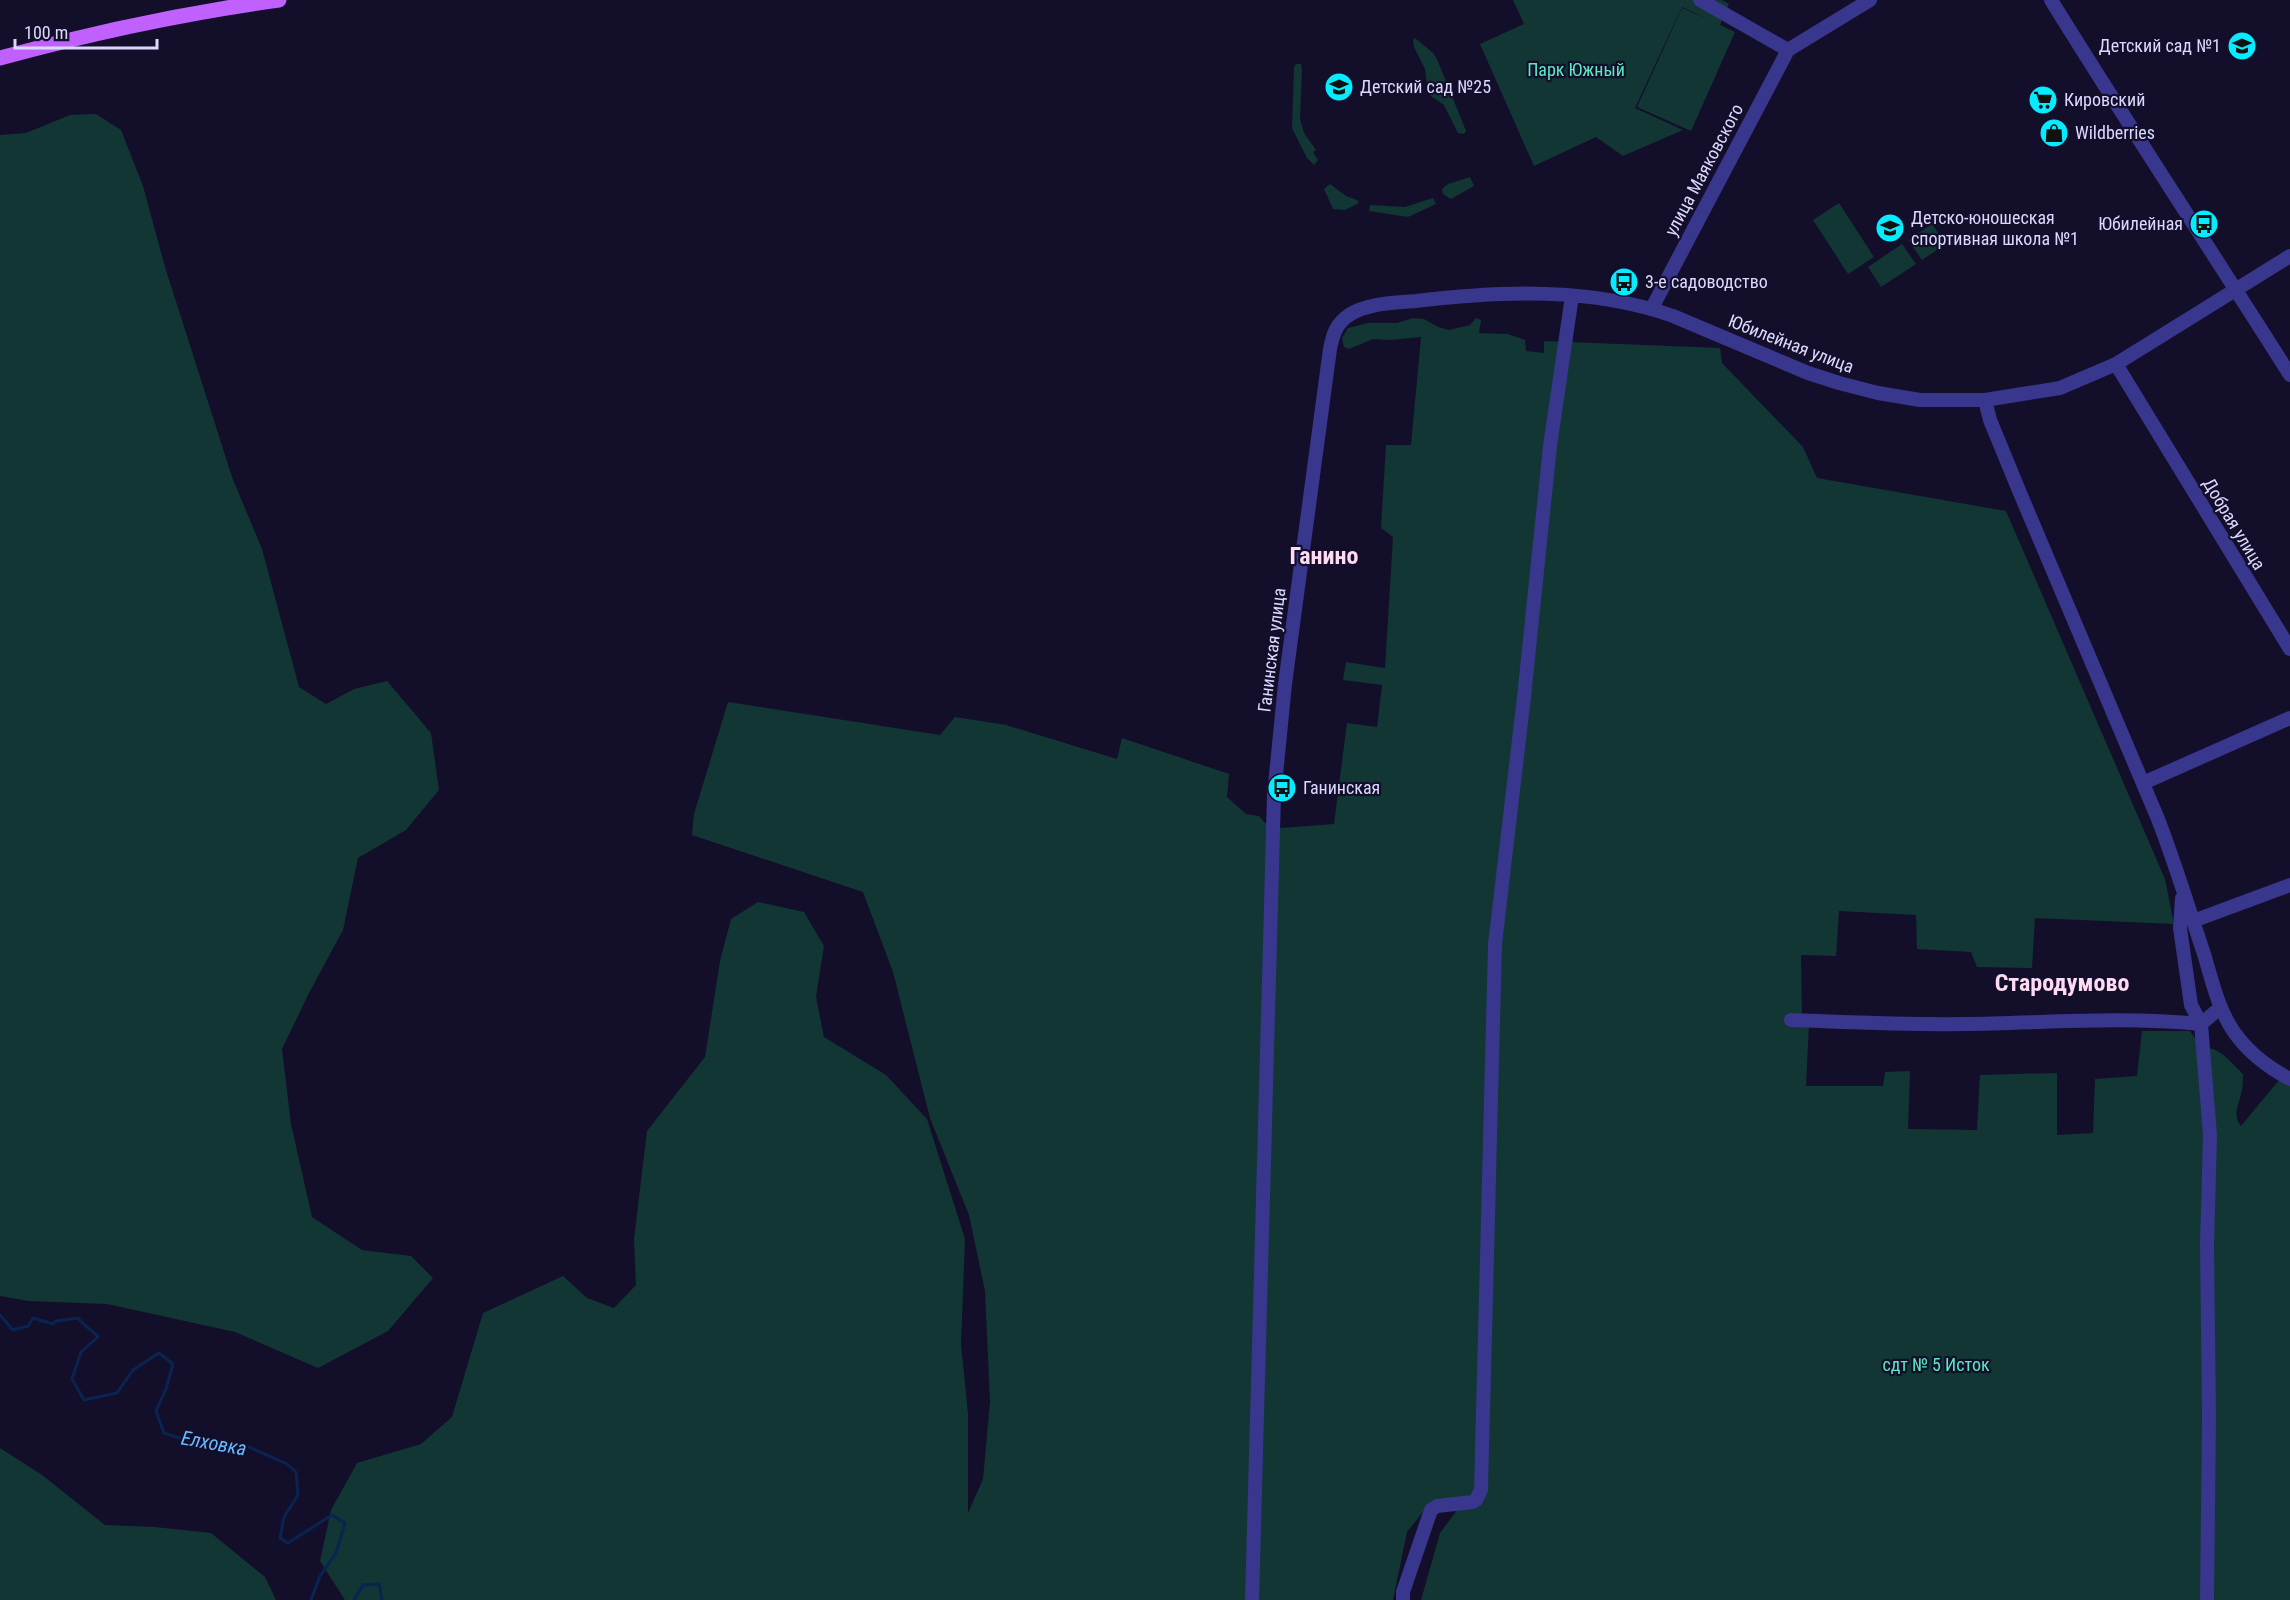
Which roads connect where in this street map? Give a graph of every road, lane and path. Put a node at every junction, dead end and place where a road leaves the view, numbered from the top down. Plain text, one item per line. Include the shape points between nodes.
1 (279, 0) edge
2 (1700, 0) edge
3 (1870, 0) edge
4 (2051, 0) edge
5 (1788, 50) junction
6 (0, 58) edge
7 (2290, 256) edge
8 (2236, 290) junction
9 (1572, 296) junction
10 (1652, 308) junction
11 (1333, 336) joint
12 (2116, 364) junction
13 (2290, 375) edge
14 (1984, 400) junction
15 (2290, 650) edge
16 (2290, 718) edge
17 (2143, 783) junction
18 (2290, 885) edge
19 (2183, 890) junction
20 (2193, 921) junction
21 (2221, 1007) junction
22 (1791, 1020) dead end
23 (2200, 1024) junction
24 (2290, 1079) edge
25 (1252, 1600) edge
26 (1403, 1600) edge
27 (2207, 1600) edge

1 - 6 main road via 151,22
2 - 5 street
3 - 5 street
4 - 8 street
5 - 10 street, улица Маяковского
7 - 8 street, Юбилейная улица
8 - 12 street, Юбилейная улица
8 - 13 street
9 - 10 street, Юбилейная улица
9 - 11 street, Юбилейная улица via 1505,293 1378,305 1351,314 1338,324
9 - 26 street via 1550,446 1495,944 1481,1490 1473,1502 1431,1510
10 - 14 street, Юбилейная улица via 1839,383 1920,400
11 - 25 street, Ганинская улица via 1284,694 1273,827
12 - 14 street, Юбилейная улица via 2060,388
12 - 15 street, Добрая улица
14 - 17 street
16 - 17 street
17 - 19 street
18 - 20 street
19 - 20 street
19 - 23 street via 2180,928 2191,1005
20 - 21 street
21 - 23 street
21 - 24 street via 2246,1045 2264,1063
22 - 23 street
23 - 27 street via 2210,1135 2206,1245

